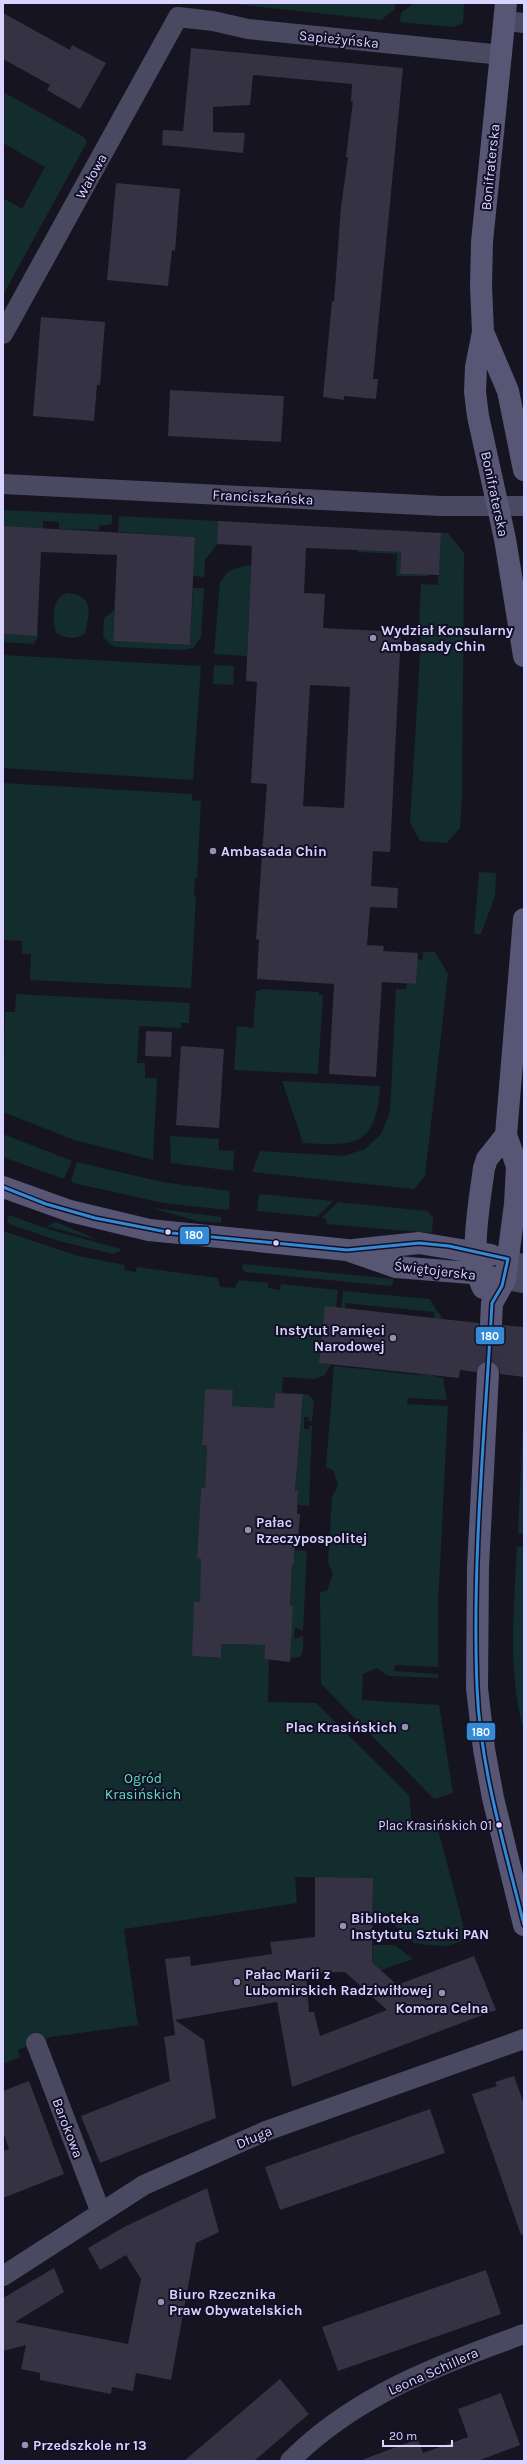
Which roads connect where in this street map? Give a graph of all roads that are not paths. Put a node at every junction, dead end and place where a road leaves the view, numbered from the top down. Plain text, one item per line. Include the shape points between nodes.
1 (512, 16) edge
2 (178, 17) joint
3 (502, 55) junction
4 (483, 332) junction
5 (3, 334) edge
6 (524, 470) edge
7 (3, 484) edge
8 (524, 506) edge
9 (498, 507) junction
10 (524, 656) edge
11 (524, 919) edge
12 (506, 1135) junction
13 (3, 1187) edge
14 (348, 1250) junction
15 (477, 1251) junction
16 (516, 1262) edge
17 (478, 1275) junction
18 (514, 1282) edge
19 (488, 1373) tunnel mouth
20 (524, 1925) edge
21 (524, 2039) edge
22 (36, 2043) dead end
23 (100, 2213) junction
24 (3, 2276) edge
25 (524, 2334) edge
26 (290, 2461) edge

1 - 3 street, Bonifraterska
2 - 3 street, Sapieżyńska via 248,29
2 - 5 street, Wałowa
3 - 4 street, Bonifraterska via 482,242
4 - 6 street, Bonifraterska via 508,391
4 - 9 street, Bonifraterska via 476,368 476,404
7 - 9 street, Franciszkańska
8 - 9 street, Franciszkańska
9 - 10 street, Bonifraterska
11 - 12 street
12 - 15 street via 487,1159 484,1168
12 - 16 street via 517,1166
13 - 14 street, Świętojerska via 70,1211 149,1230
14 - 15 street, Świętojerska via 419,1243
14 - 17 street, Świętojerska via 396,1267
15 - 16 street, Świętojerska
15 - 17 street
16 - 18 street
17 - 18 street, Świętojerska
17 - 18 street via 491,1314
19 - 20 street via 478,1567 477,1688 484,1749
21 - 23 street, Długa via 266,2131 144,2185
22 - 23 street, Barokowa
23 - 24 street, Długa
25 - 26 street, Leona Schillera via 449,2360 404,2380 349,2415

